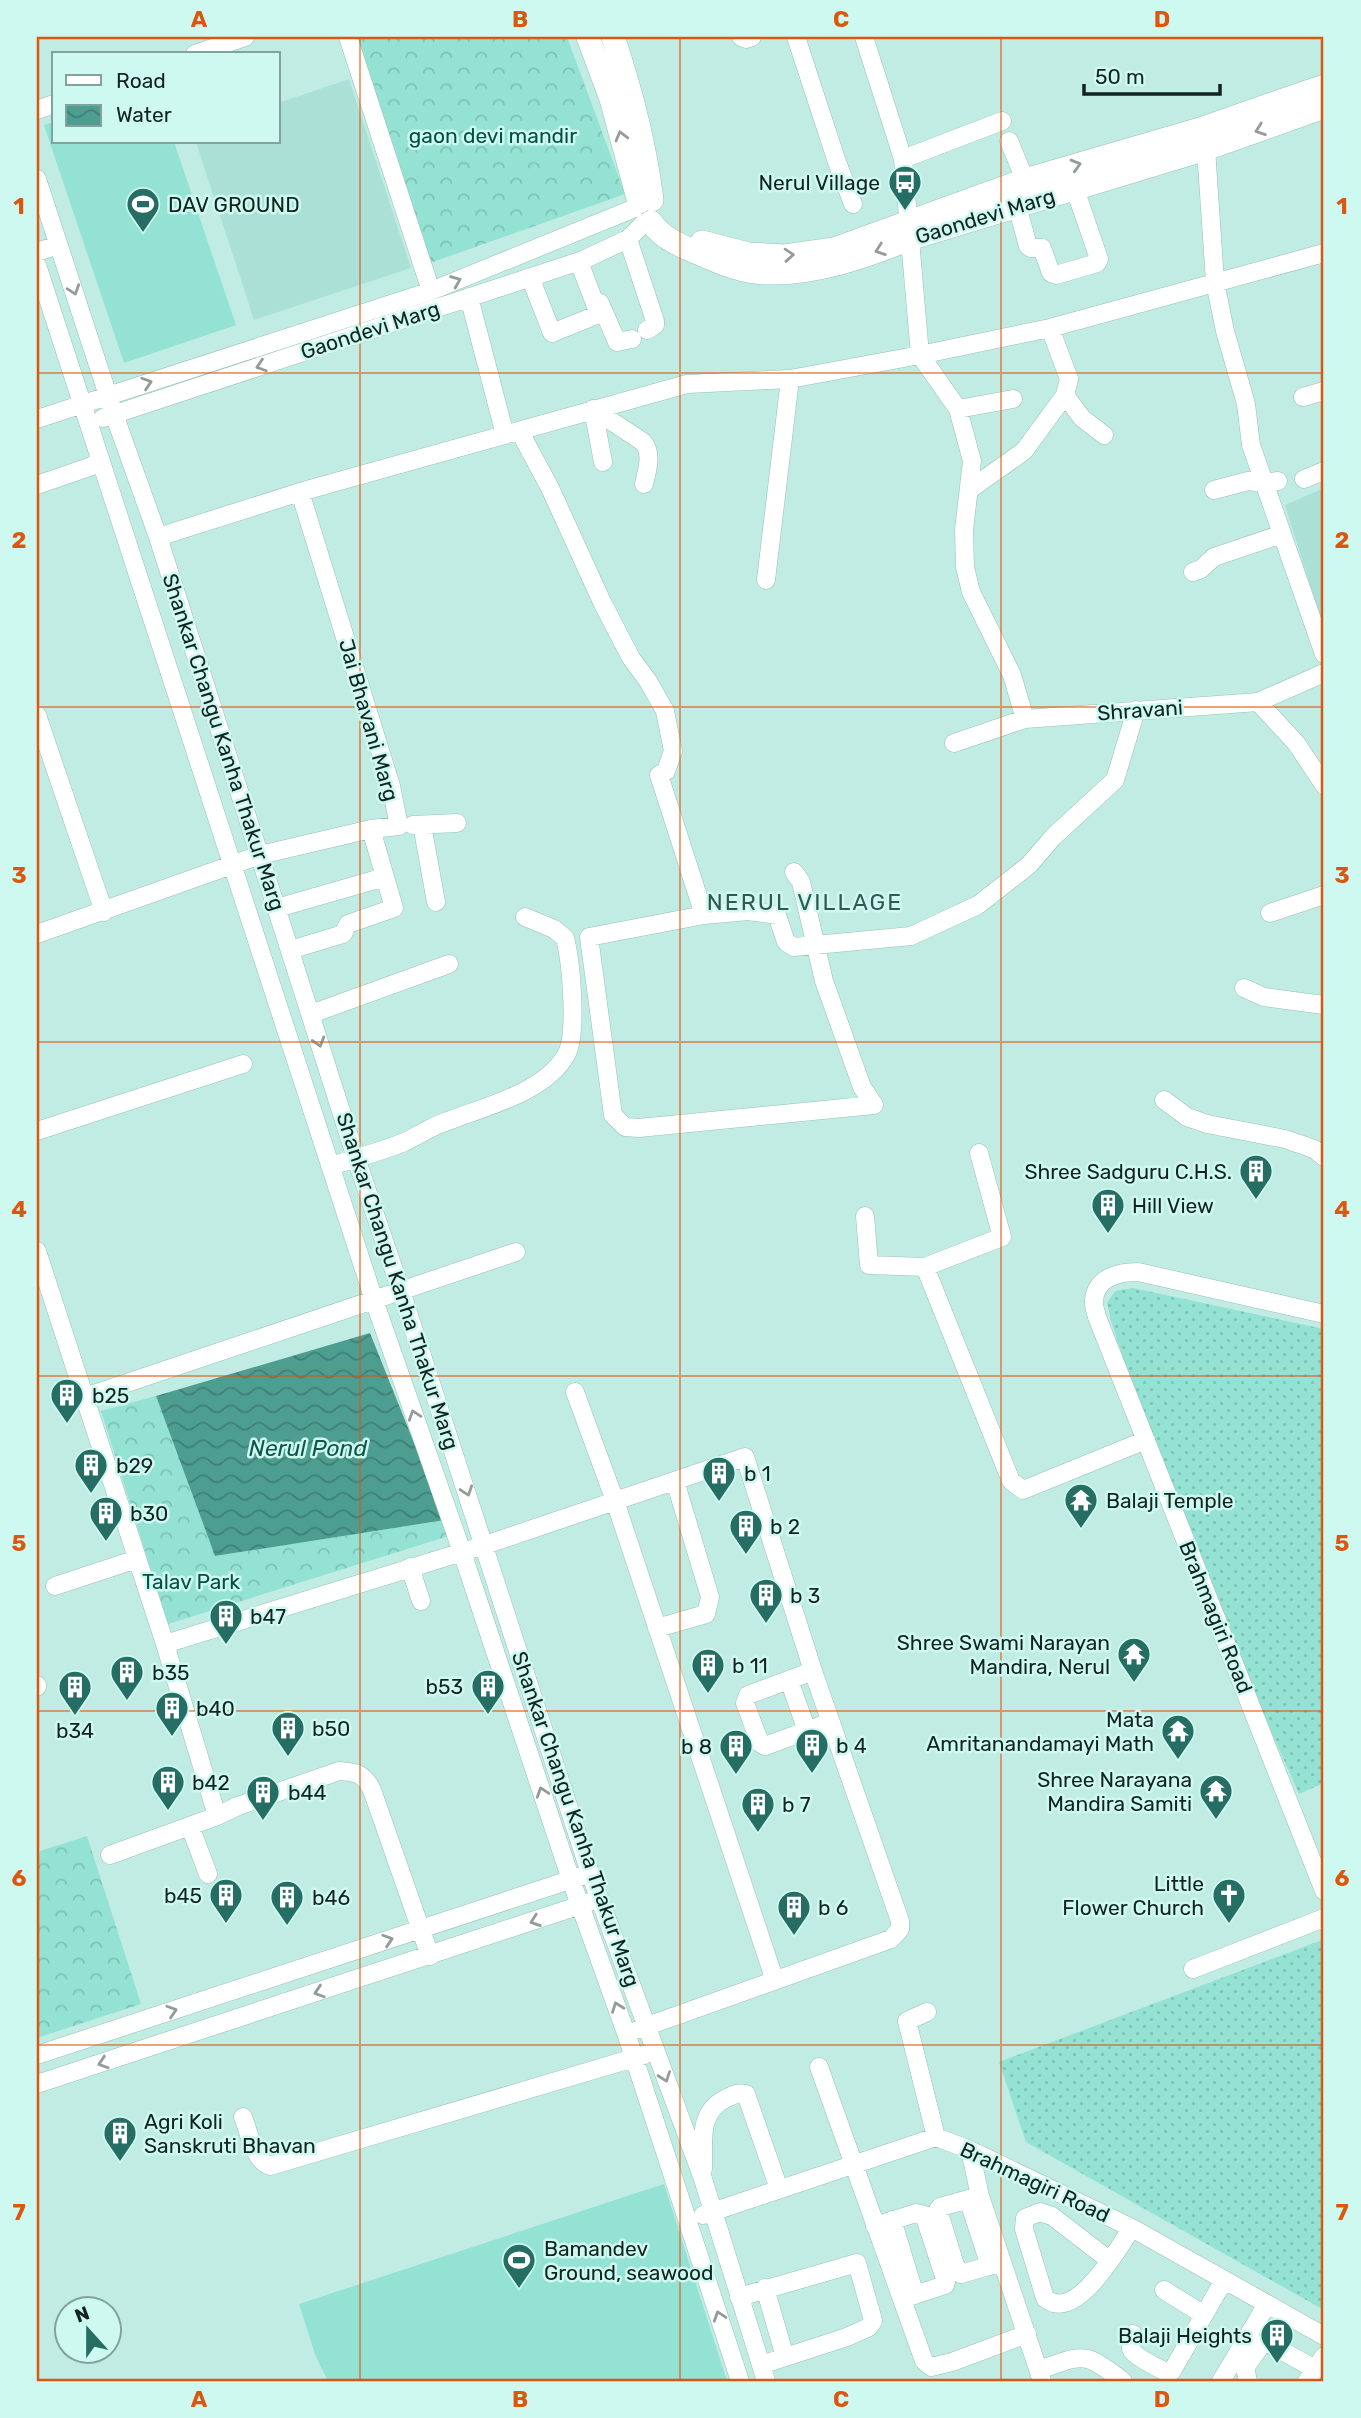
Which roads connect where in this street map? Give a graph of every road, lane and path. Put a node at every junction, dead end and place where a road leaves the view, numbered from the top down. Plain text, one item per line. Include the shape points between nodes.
1 (245, 37) edge
2 (348, 37) edge
3 (588, 37) edge
4 (614, 37) edge
5 (741, 37) edge
6 (752, 37) edge
7 (796, 37) edge
8 (864, 37) edge
9 (201, 52) edge
10 (1324, 86) edge
11 (1324, 107) edge
12 (1002, 121) dead end
13 (1203, 139) junction
14 (1009, 141) dead end
15 (903, 159) junction
16 (37, 179) edge
17 (1025, 180) junction
18 (1075, 189) junction
19 (853, 204) dead end
20 (1017, 206) junction
21 (643, 216) junction
22 (910, 230) junction
23 (58, 246) junction
24 (37, 252) edge
25 (1324, 253) edge
26 (581, 261) junction
27 (37, 265) edge
28 (530, 277) junction
29 (1215, 282) junction
30 (431, 291) junction
31 (469, 297) junction
32 (1050, 328) junction
33 (920, 355) junction
34 (790, 379) junction
35 (1324, 391) edge
36 (109, 395) junction
37 (1065, 395) junction
38 (1303, 397) dead end
39 (1013, 399) dead end
40 (82, 404) junction
41 (593, 409) junction
42 (958, 409) junction
43 (114, 414) junction
44 (37, 419) edge
45 (88, 423) junction
46 (513, 433) junction
47 (1104, 435) dead end
48 (100, 460) junction
49 (603, 462) dead end
50 (1324, 471) edge
51 (40, 478) edge
52 (1304, 479) dead end
53 (1271, 482) junction
54 (644, 484) dead end
55 (969, 490) junction
56 (1214, 490) dead end
57 (300, 492) junction
58 (149, 513) junction
59 (120, 523) junction
60 (1282, 534) junction
61 (158, 537) junction
62 (1193, 572) dead end
63 (766, 580) dead end
64 (1324, 654) edge
65 (1324, 673) edge
66 (1258, 702) junction
67 (1136, 710) junction
68 (37, 715) edge
69 (1025, 719) junction
70 (954, 743) dead end
71 (1324, 785) edge
72 (457, 823) dead end
73 (422, 825) junction
74 (399, 826) junction
75 (371, 829) junction
76 (260, 855) junction
77 (234, 865) junction
78 (794, 872) dead end
79 (385, 877) junction
80 (1324, 895) edge
81 (436, 902) dead end
82 (277, 908) junction
83 (104, 912) junction
84 (1270, 913) dead end
85 (704, 915) junction
86 (526, 917) dead end
87 (37, 934) edge
88 (817, 944) junction
89 (290, 950) junction
90 (449, 964) dead end
91 (1244, 988) dead end
92 (1324, 1005) edge
93 (311, 1014) junction
94 (243, 1063) dead end
95 (1164, 1100) dead end
96 (37, 1131) edge
97 (979, 1153) dead end
98 (1324, 1157) edge
99 (356, 1158) junction
100 (330, 1166) junction
101 (865, 1216) dead end
102 (37, 1251) edge
103 (516, 1252) dead end
104 (925, 1267) junction
105 (401, 1291) junction
106 (374, 1300) junction
107 (1324, 1314) edge
108 (575, 1392) dead end
109 (85, 1396) junction
110 (1146, 1440) junction
111 (675, 1481) junction
112 (615, 1501) junction
113 (485, 1545) junction
114 (462, 1552) junction
115 (137, 1559) junction
116 (410, 1567) junction
117 (55, 1586) dead end
118 (421, 1601) dead end
119 (657, 1628) junction
120 (165, 1644) junction
121 (813, 1671) junction
122 (789, 1680) junction
123 (831, 1722) junction
124 (807, 1731) junction
125 (217, 1816) junction
126 (190, 1826) junction
127 (110, 1855) dead end
128 (590, 1873) junction
129 (208, 1874) dead end
130 (571, 1880) junction
131 (1324, 1891) edge
132 (600, 1899) junction
133 (580, 1905) junction
134 (1324, 1918) edge
135 (422, 1929) junction
136 (430, 1956) junction
137 (1193, 1969) dead end
138 (775, 1981) junction
139 (927, 2011) dead end
140 (648, 2027) junction
141 (626, 2033) junction
142 (656, 2052) junction
143 (37, 2055) edge
144 (633, 2058) junction
145 (819, 2067) dead end
146 (37, 2084) edge
147 (243, 2117) dead end
148 (936, 2137) junction
149 (970, 2150) junction
150 (853, 2165) junction
151 (703, 2179) junction
152 (779, 2189) junction
153 (974, 2197) junction
154 (712, 2212) junction
155 (689, 2221) junction
156 (884, 2223) junction
157 (1132, 2228) junction
158 (886, 2255) junction
159 (1109, 2260) junction
160 (857, 2263) junction
161 (996, 2264) junction
162 (1224, 2280) junction
163 (765, 2288) junction
164 (1164, 2290) dead end
165 (739, 2297) junction
166 (909, 2297) junction
167 (1267, 2304) junction
168 (1040, 2310) dead end
169 (1204, 2315) junction
170 (1021, 2316) junction
171 (1027, 2334) junction
172 (1133, 2334) dead end
173 (1324, 2336) edge
174 (785, 2357) junction
175 (1316, 2369) edge
176 (764, 2373) edge
177 (1117, 2374) edge
178 (1041, 2376) edge
179 (1234, 2377) edge
180 (740, 2381) edge

1 - 9 street
2 - 30 street
21 -> 3 main road via 611,99
4 - 21 main road via 648,166
5 - 6 street
7 - 19 street
8 - 15 street
10 - 13 main road, Gaondevi Marg
11 -> 13 main road, Gaondevi Marg
12 - 15 street
17 -> 13 main road, Gaondevi Marg
13 - 18 main road, Gaondevi Marg
13 - 29 street
14 - 17 street
15 - 22 street
16 - 23 street, Shankar Changu Kanha Thakur Marg
17 - 22 main road, Gaondevi Marg
18 - 20 main road, Gaondevi Marg
18 - 20 street via 1097,263 1051,273 1042,248 1028,246
20 - 22 main road, Gaondevi Marg
21 - 22 main road, Gaondevi Marg via 698,241 748,254 785,256
21 - 26 street, Gaondevi Marg
21 - 26 street via 655,325 617,342
30 -> 21 street, Gaondevi Marg
22 - 33 street
23 - 24 street
23 -> 36 street, Shankar Changu Kanha Thakur Marg
25 - 29 street
26 - 28 street, Gaondevi Marg
26 - 28 street via 599,314 552,333
27 - 40 street, Shankar Changu Kanha Thakur Marg
28 - 31 street, Gaondevi Marg
29 - 32 street
29 - 53 street via 1246,404 1251,445
36 -> 30 street, Gaondevi Marg
31 -> 43 street, Gaondevi Marg
31 - 46 street
32 - 33 street
32 - 37 street via 1069,379
33 - 34 street
33 - 42 street
34 - 41 street via 687,384
34 - 63 street
35 - 38 street
36 - 40 street, Gaondevi Marg
36 - 43 street, Shankar Changu Kanha Thakur Marg
37 - 47 street via 1082,418
37 - 55 street via 1024,451
39 - 42 street
40 - 44 street, Gaondevi Marg
40 - 45 street, Shankar Changu Kanha Thakur Marg
41 - 46 street
41 - 49 street
41 - 54 street via 647,447
42 - 55 street via 972,461
43 - 45 street, Gaondevi Marg
43 - 58 street, Shankar Changu Kanha Thakur Marg
45 - 48 street, Shankar Changu Kanha Thakur Marg
46 - 57 street
46 - 85 street via 550,488 631,658 665,711 673,751 666,771 659,775
48 - 51 street
48 - 59 street, Shankar Changu Kanha Thakur Marg
50 - 52 street
53 - 56 street via 1248,481
53 - 60 street
55 - 69 street via 964,530 971,592 1013,675
57 - 61 street
57 - 74 street, Jai Bhavani Marg via 391,786
58 - 59 street
58 - 61 street, Shankar Changu Kanha Thakur Marg
59 - 77 street, Shankar Changu Kanha Thakur Marg
60 - 62 street via 1214,557
60 - 64 street
61 - 76 street, Shankar Changu Kanha Thakur Marg
65 - 66 street, Shravani
66 - 67 street, Shravani
66 - 71 street via 1296,743
67 - 69 street, Shravani
67 - 88 street via 1115,780 1029,865 978,905 911,936
68 - 83 street
69 - 70 street, Shravani
72 - 73 street
73 - 74 street
73 - 81 street
74 - 75 street, Jai Bhavani Marg
75 - 76 street, Jai Bhavani Marg
75 - 79 street
76 - 77 street, Jai Bhavani Marg
76 - 82 street, Shankar Changu Kanha Thakur Marg
77 - 83 street, Jai Bhavani Marg
77 - 100 street, Shankar Changu Kanha Thakur Marg
78 - 88 street via 801,882
79 - 82 street
79 - 89 street via 392,910 348,924 343,934
80 - 84 street
82 - 89 street, Shankar Changu Kanha Thakur Marg
83 - 87 street, Jai Bhavani Marg
85 - 88 street via 748,911 777,915 786,942 794,947
85 - 88 street via 589,937 613,1115 625,1127 874,1105 862,1087 824,981
86 - 99 street via 565,938 573,988 566,1055 552,1072 504,1101
89 - 93 street, Shankar Changu Kanha Thakur Marg
90 - 93 street
91 - 92 street via 1264,997
93 -> 99 street, Shankar Changu Kanha Thakur Marg
94 - 96 street
95 - 98 street via 1187,1117 1284,1139
97 - 104 street via 1002,1237
99 - 100 street
99 - 105 street, Shankar Changu Kanha Thakur Marg
100 - 106 street, Shankar Changu Kanha Thakur Marg
101 - 104 street via 869,1265
102 - 109 street
103 - 105 street
104 - 110 street via 1011,1481 1023,1490
105 - 106 street
105 -> 113 street, Shankar Changu Kanha Thakur Marg
106 - 109 street
114 -> 106 street, Shankar Changu Kanha Thakur Marg
107 - 110 street, Brahmagiri Road via 1138,1272 1110,1276 1093,1300
108 - 112 street
109 - 115 street
110 - 131 street, Brahmagiri Road
111 - 112 street
111 - 119 street via 710,1597 709,1608 706,1614
111 - 121 street via 745,1457
112 - 113 street
112 - 119 street
113 - 114 street
113 - 128 street, Shankar Changu Kanha Thakur Marg
114 - 116 street
130 -> 114 street, Shankar Changu Kanha Thakur Marg
115 - 117 street
115 - 120 street
116 - 118 street
116 - 120 street
119 - 138 street
120 - 125 street
121 - 122 street
121 - 123 street
122 - 124 street
122 - 124 street via 748,1695 745,1703 765,1746
123 - 124 street
123 - 138 street via 900,1929 891,1939
125 - 126 street
125 - 135 street via 339,1771 365,1777
126 - 127 street
126 - 129 street
128 - 130 street
128 - 132 street, Shankar Changu Kanha Thakur Marg
130 - 133 street, Shankar Changu Kanha Thakur Marg
130 - 135 street
132 - 133 street
132 - 140 street, Shankar Changu Kanha Thakur Marg
133 -> 136 street
141 -> 133 street, Shankar Changu Kanha Thakur Marg
134 - 137 street
135 - 136 street
143 -> 135 street
136 -> 146 street
138 - 140 street
139 - 148 street via 906,2021
140 - 141 street
140 - 142 street, Shankar Changu Kanha Thakur Marg
141 - 144 street, Shankar Changu Kanha Thakur Marg
142 - 144 street
142 -> 151 street, Shankar Changu Kanha Thakur Marg
144 - 147 street via 270,2166 259,2158
144 - 155 street, Shankar Changu Kanha Thakur Marg
145 - 150 street
148 - 149 street, Brahmagiri Road
148 - 150 street, Brahmagiri Road
149 - 153 street
149 - 157 street, Brahmagiri Road
150 - 152 street, Brahmagiri Road
150 - 156 street
151 - 152 street via 704,2121 719,2102 746,2094
151 - 154 street, Shankar Changu Kanha Thakur Marg
152 - 154 street, Brahmagiri Road
153 - 161 street
153 - 161 street via 939,2210 955,2265 961,2274
154 - 155 street, Brahmagiri Road
154 - 165 street, Shankar Changu Kanha Thakur Marg
180 -> 155 street, Shankar Changu Kanha Thakur Marg
156 - 158 street
156 - 166 street
156 - 166 street via 916,2213 924,2215 946,2283
157 - 159 street
157 - 162 street, Brahmagiri Road
158 - 160 street
158 - 166 street
159 - 159 street via 1084,2293 1067,2302 1050,2302 1024,2229 1026,2218 1040,2212 1052,2216
160 - 163 street
160 - 174 street via 872,2313 869,2327
161 - 170 street
162 - 167 street, Brahmagiri Road
162 - 169 street
163 - 165 street
163 - 174 street
164 - 169 street
165 - 176 street, Shankar Changu Kanha Thakur Marg
166 - 171 street via 924,2361 931,2367
167 - 173 street, Brahmagiri Road
167 - 179 street
168 - 170 street
169 - 172 street via 1168,2373 1133,2353
170 - 171 street
171 - 178 street
174 - 176 street
175 - 179 street via 1266,2342
177 - 178 street via 1092,2358 1078,2357

